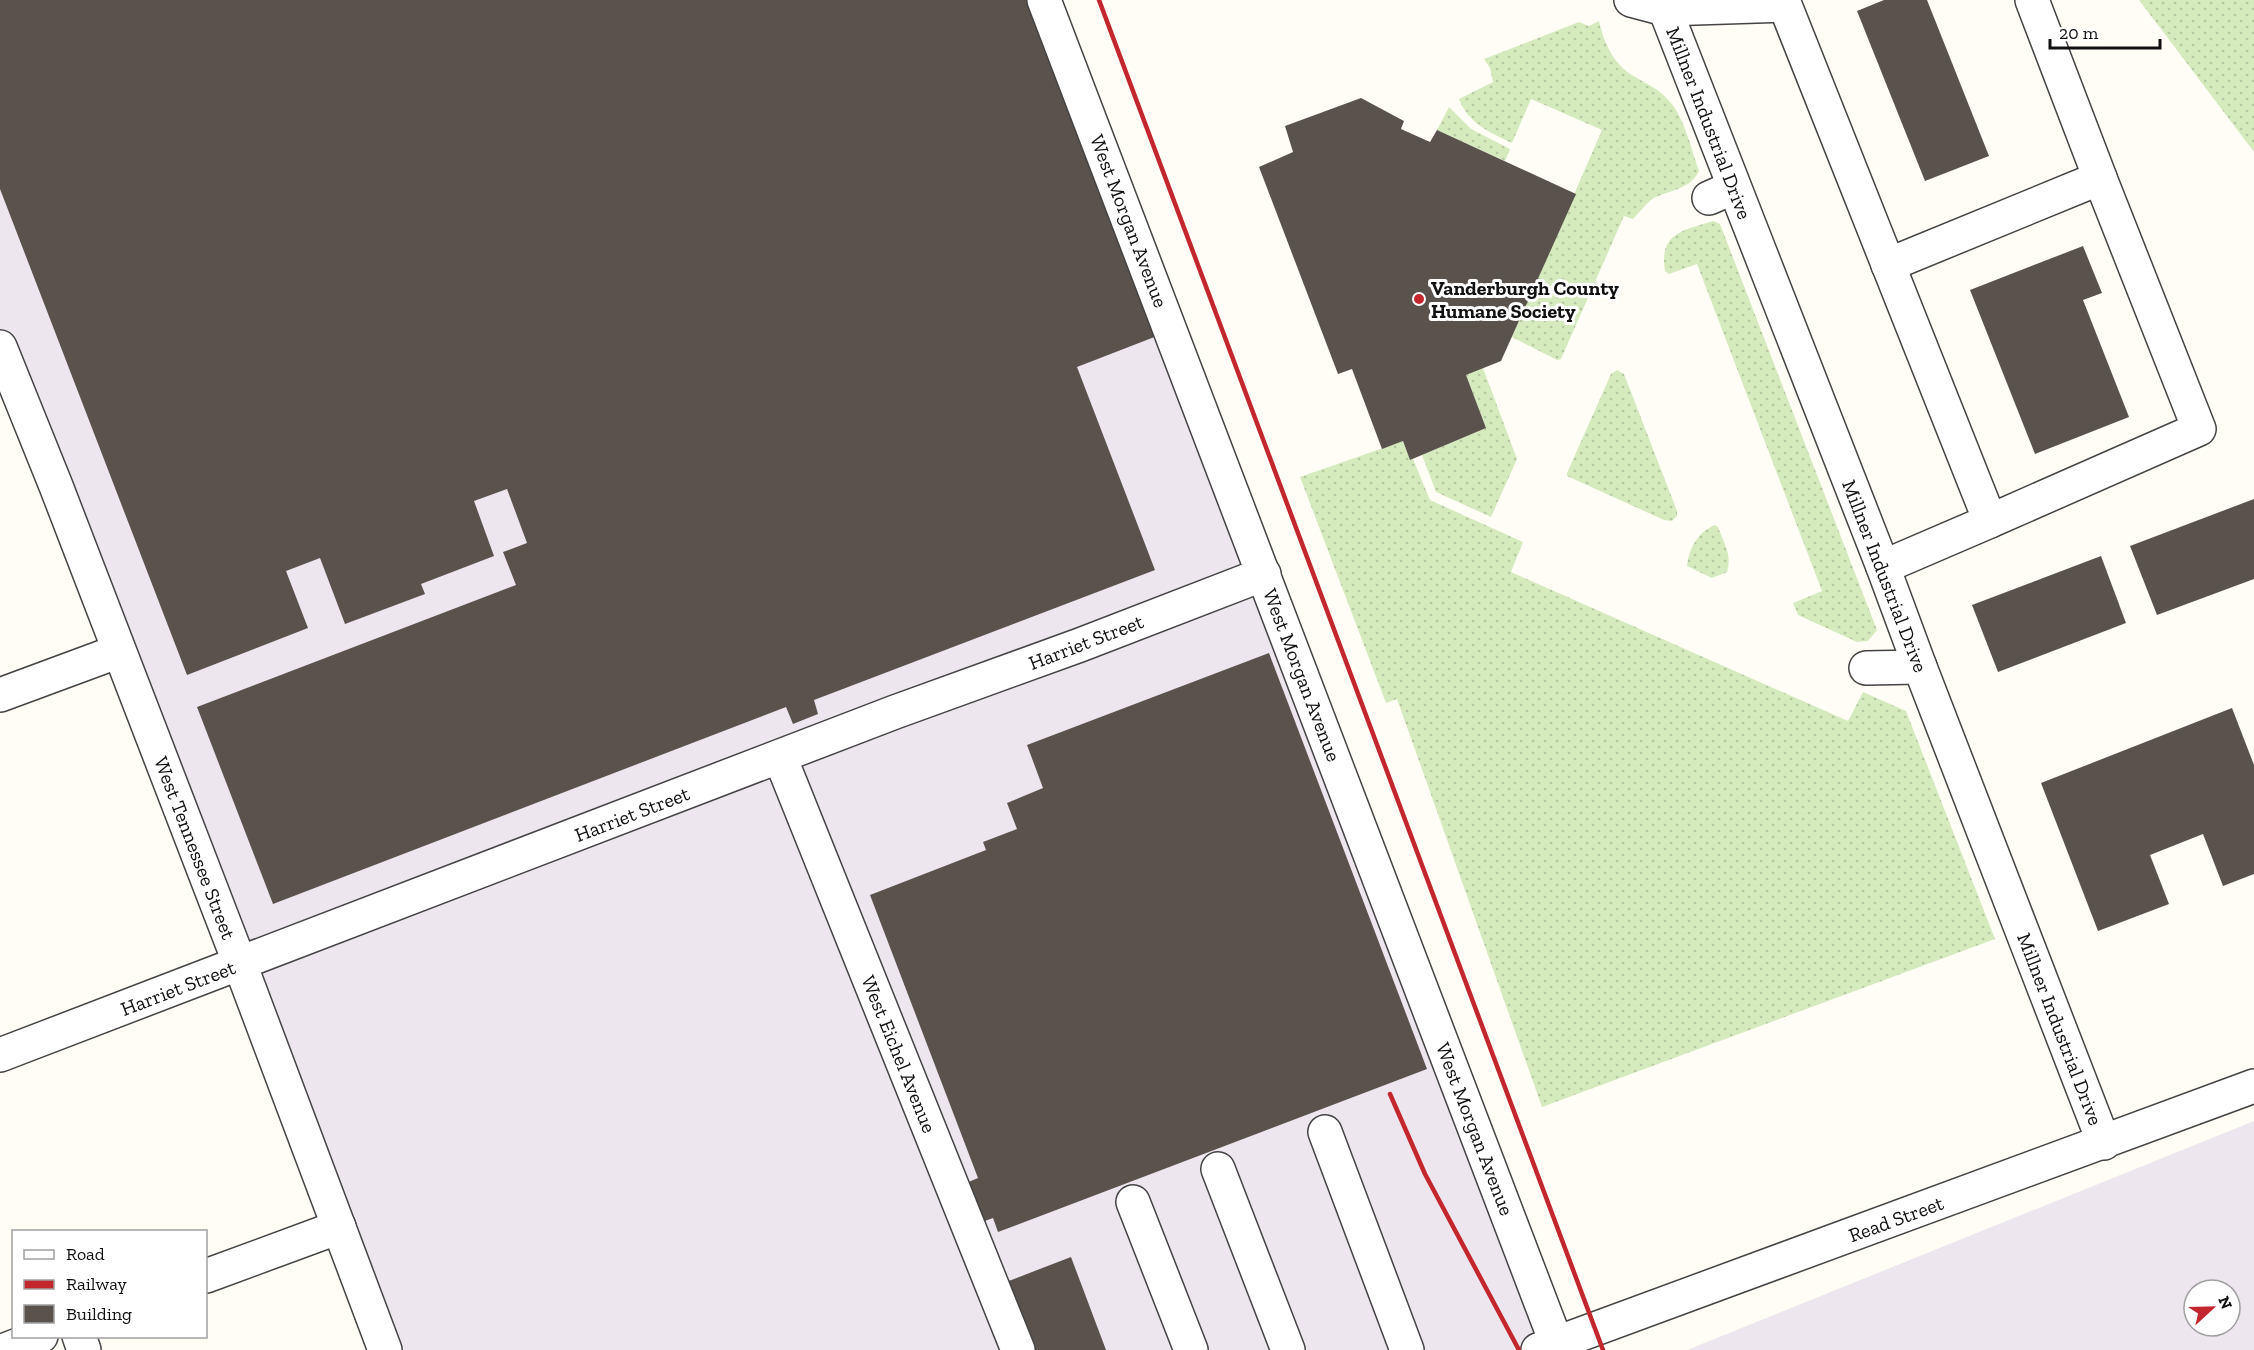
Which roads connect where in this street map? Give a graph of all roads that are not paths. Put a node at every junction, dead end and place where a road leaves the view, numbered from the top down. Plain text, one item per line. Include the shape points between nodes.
1 (1044, 0) edge
2 (1631, 0) edge
3 (2032, 0) edge
4 (1792, 3) edge
5 (1665, 9) junction
6 (2100, 177) junction
7 (1888, 265) junction
8 (0, 347) edge
9 (10, 403) edge
10 (1990, 521) junction
11 (1883, 567) junction
12 (1264, 574) junction
13 (119, 651) junction
14 (1866, 668) dead end
15 (1920, 668) junction
16 (0, 695) edge
17 (780, 757) junction
18 (240, 964) junction
19 (0, 1055) edge
20 (2254, 1086) edge
21 (1325, 1132) dead end
22 (2104, 1143) junction
23 (1218, 1169) dead end
24 (1133, 1202) dead end
25 (339, 1227) junction
26 (207, 1276) edge
27 (36, 1338) edge
28 (1551, 1348) edge
29 (5, 1350) edge
30 (385, 1350) edge
31 (1018, 1350) edge
32 (1191, 1350) edge
33 (1288, 1350) edge
34 (1407, 1350) edge

1 - 12 street, West Morgan Avenue
2 - 5 street
3 - 6 street
4 - 5 street
4 - 7 street
5 - 11 street, Millner Industrial Drive via 1722,192
6 - 7 street
6 - 10 street via 2199,429
7 - 10 street
8 - 9 street, West Tennessee Street
9 - 13 street, West Tennessee Street
10 - 11 street
11 - 15 street, Millner Industrial Drive
12 - 17 street, Harriet Street
12 - 28 street, West Morgan Avenue
13 - 16 street
13 - 18 street, West Tennessee Street
14 - 15 street
15 - 22 street, Millner Industrial Drive
17 - 18 street, Harriet Street
17 - 31 street, West Eichel Avenue
18 - 19 street, Harriet Street
18 - 25 street, West Tennessee Street
20 - 22 street, Read Street
21 - 34 street
22 - 28 street, Read Street
23 - 33 street
24 - 32 street
25 - 26 street
25 - 30 street, West Tennessee Street
27 - 29 street

